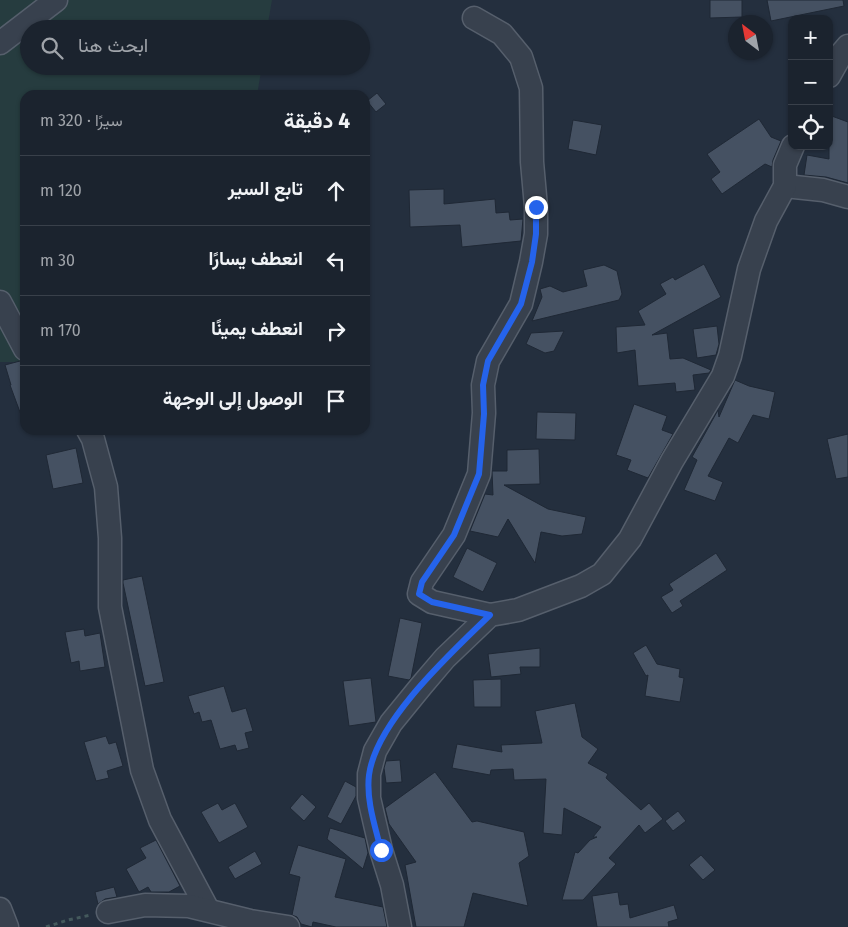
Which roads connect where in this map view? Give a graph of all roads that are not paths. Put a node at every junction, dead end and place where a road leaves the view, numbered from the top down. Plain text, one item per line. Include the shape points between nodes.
1 (56, 0) edge
2 (474, 18) dead end
3 (30, 20) edge
4 (20, 28) edge
5 (0, 43) edge
6 (848, 46) edge
7 (833, 69) edge
8 (791, 150) edge
9 (785, 186) junction
10 (848, 197) edge
11 (0, 302) edge
12 (20, 340) edge
13 (91, 435) edge
14 (490, 615) junction
15 (0, 909) edge
16 (208, 910) junction
17 (108, 912) road end
18 (7, 927) edge
19 (288, 927) edge
20 (400, 927) edge

1 - 3 street
2 - 14 street via 502,34 520,57 531,88 536,234 521,304 488,361 483,385 479,474 454,535 422,582 419,594 432,602
4 - 5 street
6 - 7 street
8 - 9 street via 785,165
9 - 10 street
9 - 14 street via 766,221 750,269 730,356 722,376 630,539 602,574 581,586 518,610
11 - 12 street
13 - 16 street via 106,487 110,607 142,770 160,820
14 - 20 street via 422,685 391,723 375,751 369,774 369,798
15 - 18 street
16 - 17 street via 190,906 145,905
16 - 19 street

